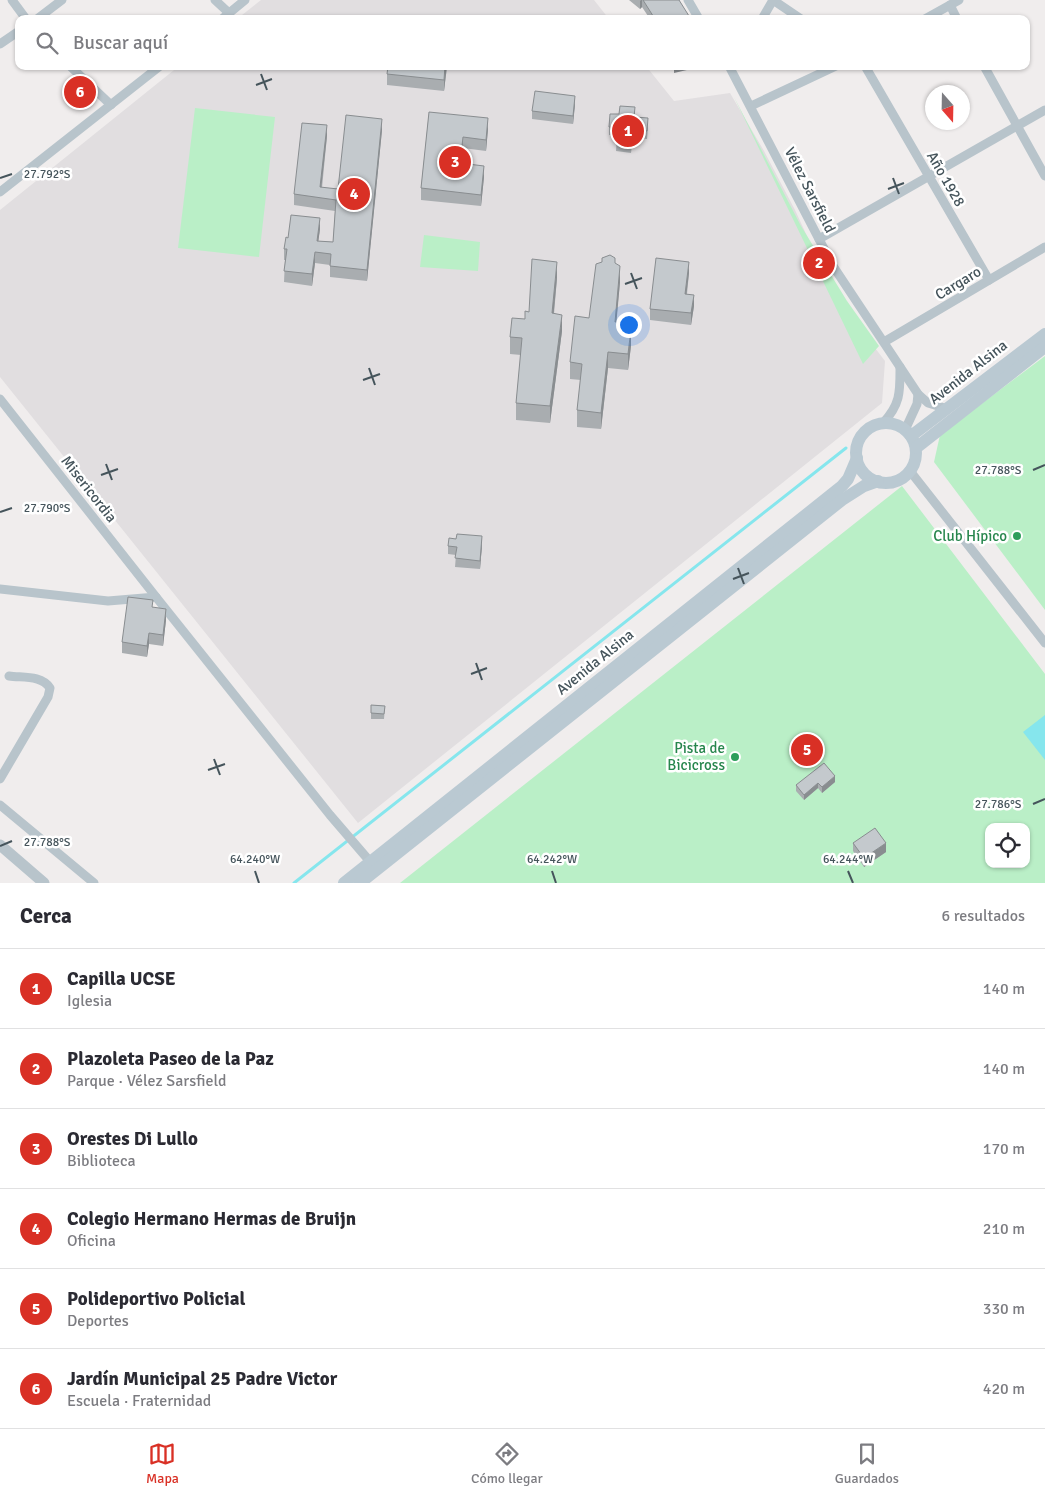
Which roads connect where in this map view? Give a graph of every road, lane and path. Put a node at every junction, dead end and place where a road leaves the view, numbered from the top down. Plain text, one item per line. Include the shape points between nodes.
1 (12, 0) edge
2 (62, 0) edge
3 (216, 0) edge
4 (245, 0) edge
5 (688, 0) edge
6 (773, 0) edge
7 (959, 0) edge
8 (950, 5) junction
9 (23, 15) edge
10 (42, 15) edge
11 (224, 15) edge
12 (226, 15) edge
13 (697, 15) edge
14 (764, 15) edge
15 (795, 15) edge
16 (932, 15) edge
17 (955, 15) edge
18 (15, 34) edge
19 (0, 44) edge
20 (74, 70) edge
21 (155, 70) edge
22 (733, 70) edge
23 (827, 70) edge
24 (867, 70) edge
25 (986, 70) edge
26 (110, 105) junction
27 (750, 106) junction
28 (1045, 110) edge
29 (1017, 126) junction
30 (928, 176) junction
31 (1045, 176) edge
32 (0, 192) edge
33 (820, 239) junction
34 (1045, 247) edge
35 (988, 280) junction
36 (1045, 334) edge
37 (884, 342) junction
38 (1045, 347) edge
39 (900, 366) junction
40 (918, 394) junction
41 (0, 399) edge
42 (948, 409) junction
43 (883, 423) junction
44 (911, 438) junction
45 (857, 458) junction
46 (910, 471) junction
47 (878, 482) junction
48 (0, 589) edge
49 (156, 597) junction
50 (1045, 643) edge
51 (9, 676) dead end
52 (0, 779) edge
53 (0, 805) edge
54 (0, 845) edge
55 (374, 866) junction
56 (44, 883) edge
57 (94, 883) edge
58 (344, 883) edge
59 (360, 883) edge

1 - 9 street
2 - 10 street
3 - 11 street
4 - 12 street
5 - 13 street
6 - 14 street
6 - 15 street
7 - 8 street
8 - 16 street
8 - 17 street
18 - 19 street
20 - 26 street
21 - 26 street
22 - 27 street, Vélez Sarsfield
23 - 27 street
24 - 30 street, Año 1928
25 - 29 street
26 - 32 street
27 - 33 street, Vélez Sarsfield
28 - 29 street
29 - 30 street
29 - 31 street
30 - 33 street
30 - 35 street, Año 1928
33 - 37 street, Vélez Sarsfield via 840,277
34 - 35 street, Cargaro
35 - 37 street, Cargaro
36 - 42 main road, Avenida Alsina
37 - 39 street, Vélez Sarsfield
38 - 44 main road, Avenida Alsina
39 - 40 street, Vélez Sarsfield
39 - 43 street via 896,406
40 - 42 street, Vélez Sarsfield via 928,403
40 - 44 street
41 - 49 street, Misericordia
42 - 44 main road, Avenida Alsina
43 - 44 main road via 898,425
43 - 45 main road via 865,431 856,448
44 - 46 main road via 916,456
45 - 47 main road via 864,473
45 - 55 main road, Avenida Alsina via 842,486
46 - 47 main road via 895,481
46 - 50 street
47 - 55 main road, Avenida Alsina via 864,486 842,500
48 - 49 street via 108,601
49 - 55 street, Misericordia
51 - 52 street via 41,680 50,688 48,697
53 - 57 street
54 - 56 street
55 - 58 main road, Avenida Alsina
55 - 59 main road, Avenida Alsina

